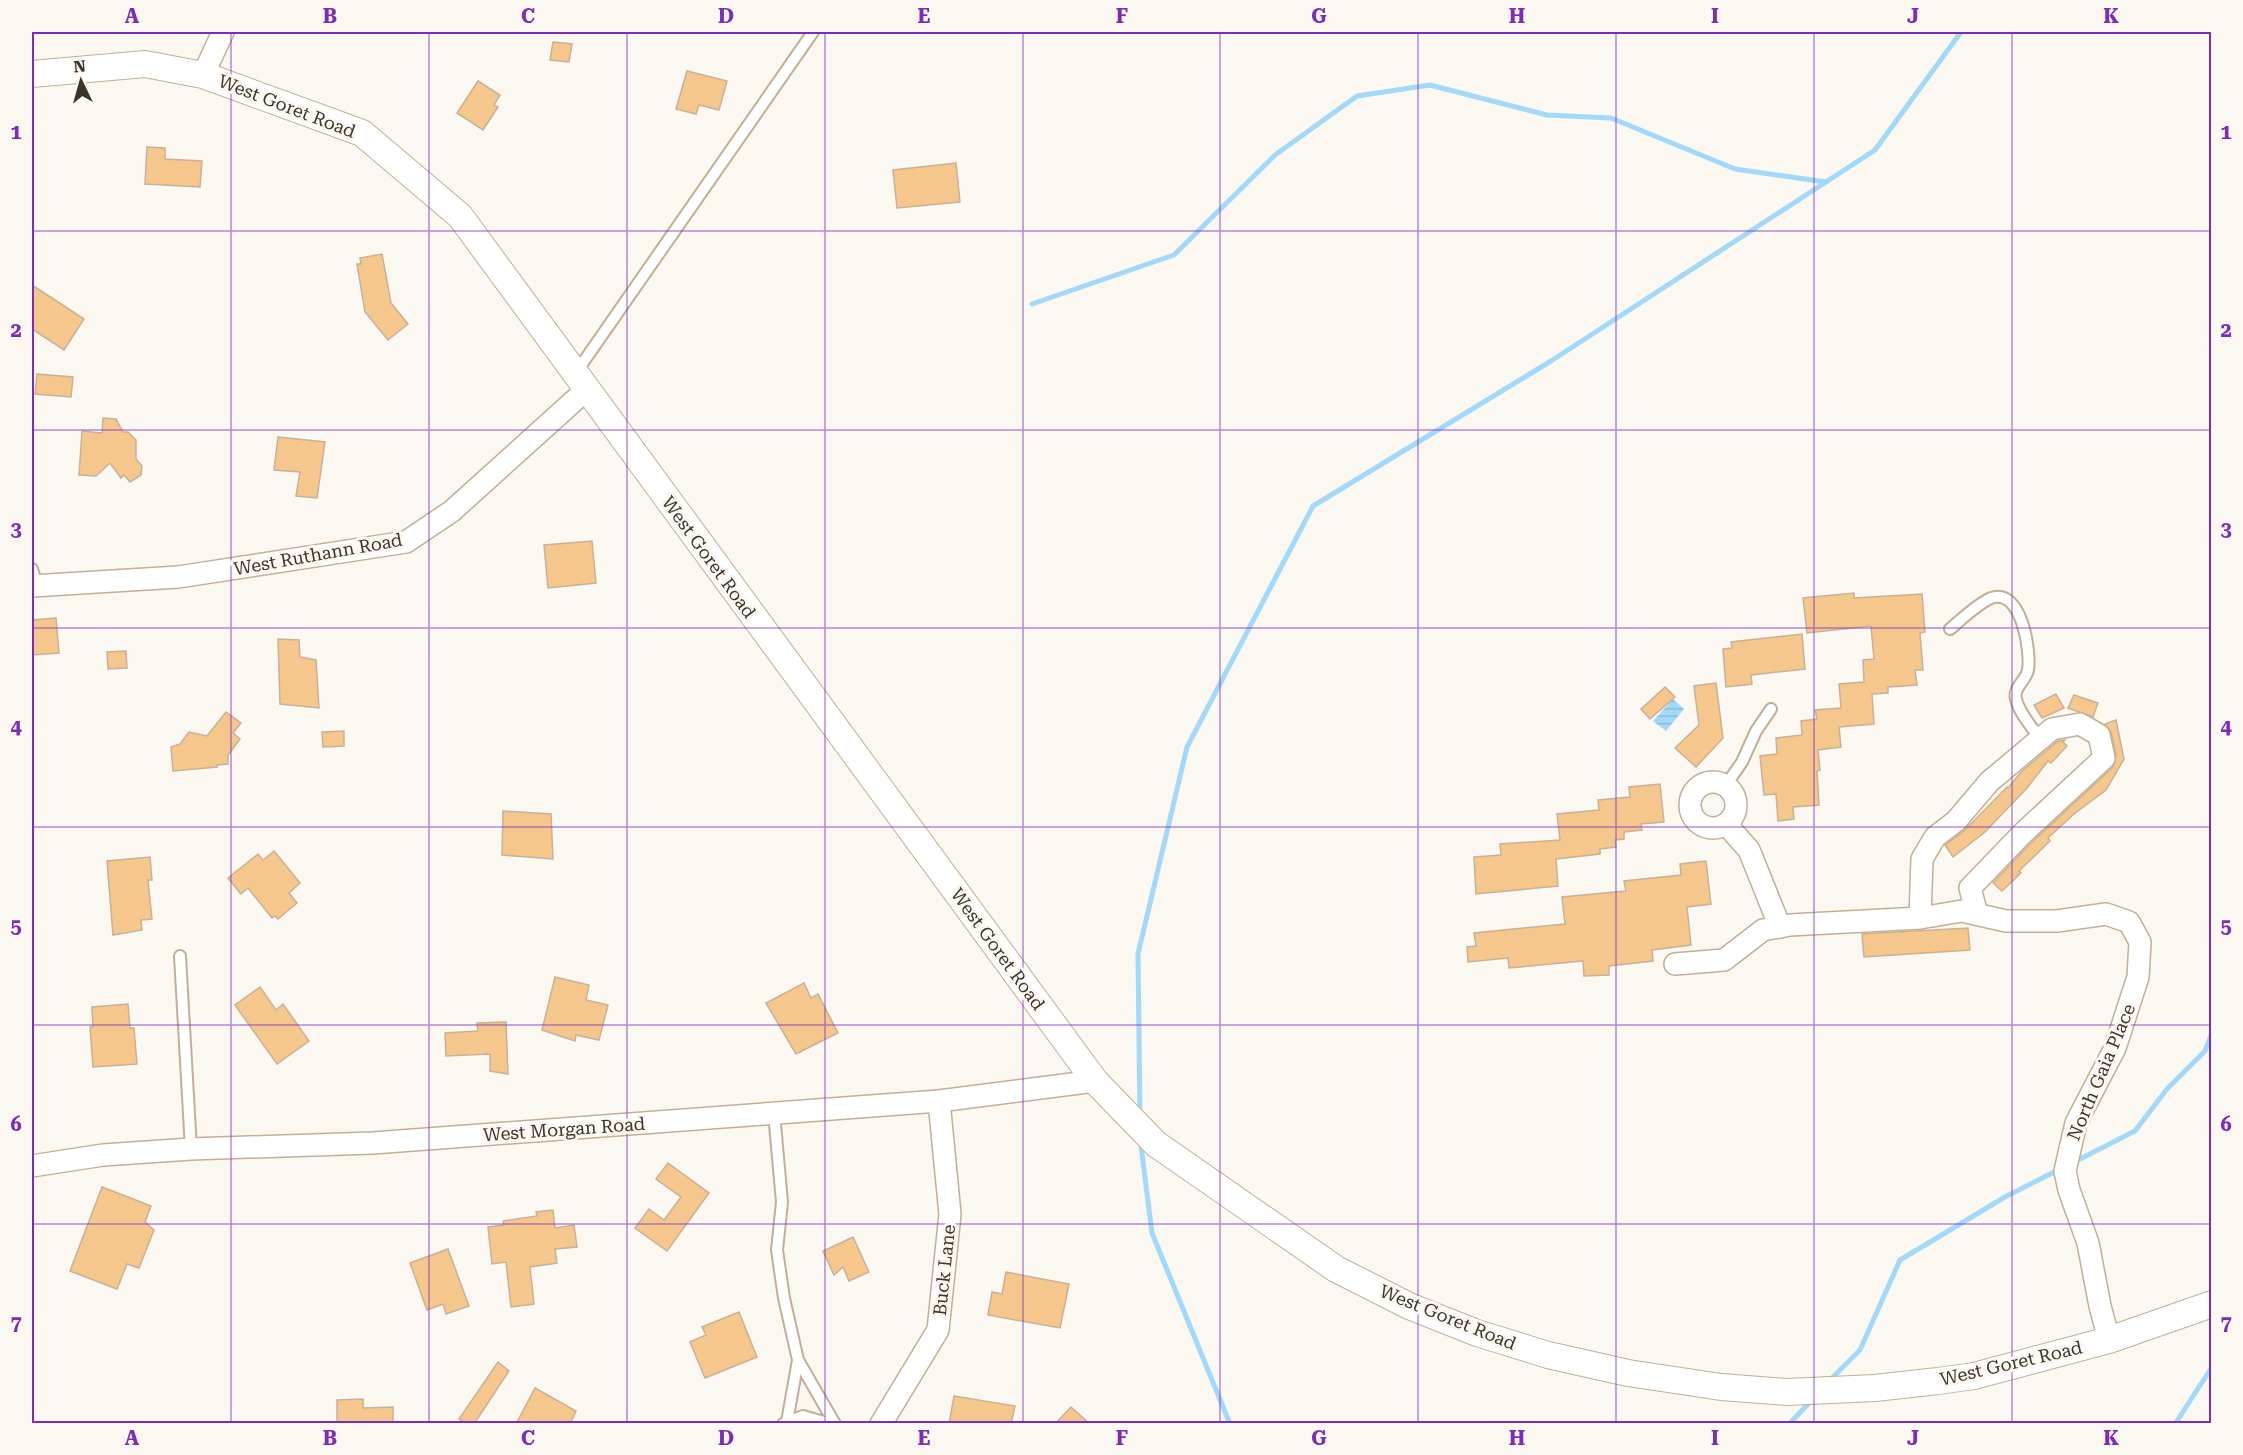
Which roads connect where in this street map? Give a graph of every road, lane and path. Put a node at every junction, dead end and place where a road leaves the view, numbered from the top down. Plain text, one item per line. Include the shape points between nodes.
1 (223, 32) edge
2 (813, 32) edge
3 (32, 74) edge
4 (203, 75) junction
5 (580, 382) junction
6 (33, 581) edge
7 (1950, 628) dead end
8 (1771, 710) dead end
9 (2040, 739) junction
10 (1726, 785) junction
11 (1726, 824) junction
12 (1977, 914) junction
13 (1920, 918) junction
14 (1780, 927) junction
15 (180, 956) dead end
16 (1675, 964) dead end
17 (1095, 1081) junction
18 (939, 1101) junction
19 (774, 1113) junction
20 (191, 1149) junction
21 (32, 1166) edge
22 (2211, 1304) edge
23 (2109, 1340) junction
24 (798, 1360) junction
25 (785, 1423) edge
26 (833, 1424) edge
27 (881, 1424) edge

1 - 4 street
2 - 5 lane
3 - 4 street, West Goret Road via 145,64
4 - 5 street, West Goret Road via 362,134 460,216
5 - 6 street, West Ruthann Road via 452,511 406,542 178,577
5 - 17 street, West Goret Road
7 - 9 lane via 1992,598 2006,599 2013,605 2023,624 2028,669 2018,686 2016,700
8 - 10 lane
9 - 12 street via 2052,729 2080,724 2099,735 2104,758 1970,888
9 - 13 street via 1989,782 1956,820 1935,837 1922,859
10 - 11 street via 1737,804
10 - 11 street via 1704,783 1697,787 1690,801 1692,816 1704,826
11 - 14 street via 1749,850
12 - 13 street, North Gaia Place via 1962,911
12 - 23 street, North Gaia Place via 2006,921 2047,921 2106,914 2129,922 2140,942 2135,987 2115,1048 2076,1124 2065,1171 2088,1243
13 - 14 street, North Gaia Place
14 - 16 street, North Gaia Place via 1763,930 1724,960
15 - 20 lane
17 - 18 street, West Morgan Road
17 - 23 street, West Goret Road via 1156,1144 1336,1269 1409,1306 1548,1355 1628,1373 1787,1392 1875,1388 1974,1376
18 - 19 street, West Morgan Road
18 - 27 street, Buck Lane via 950,1214 938,1330
19 - 20 street, West Morgan Road via 373,1143
19 - 24 lane via 782,1202 777,1251
20 - 21 street, West Morgan Road via 103,1155
22 - 23 street, West Goret Road
24 - 25 lane
24 - 26 lane
25 - 26 lane via 803,1416

